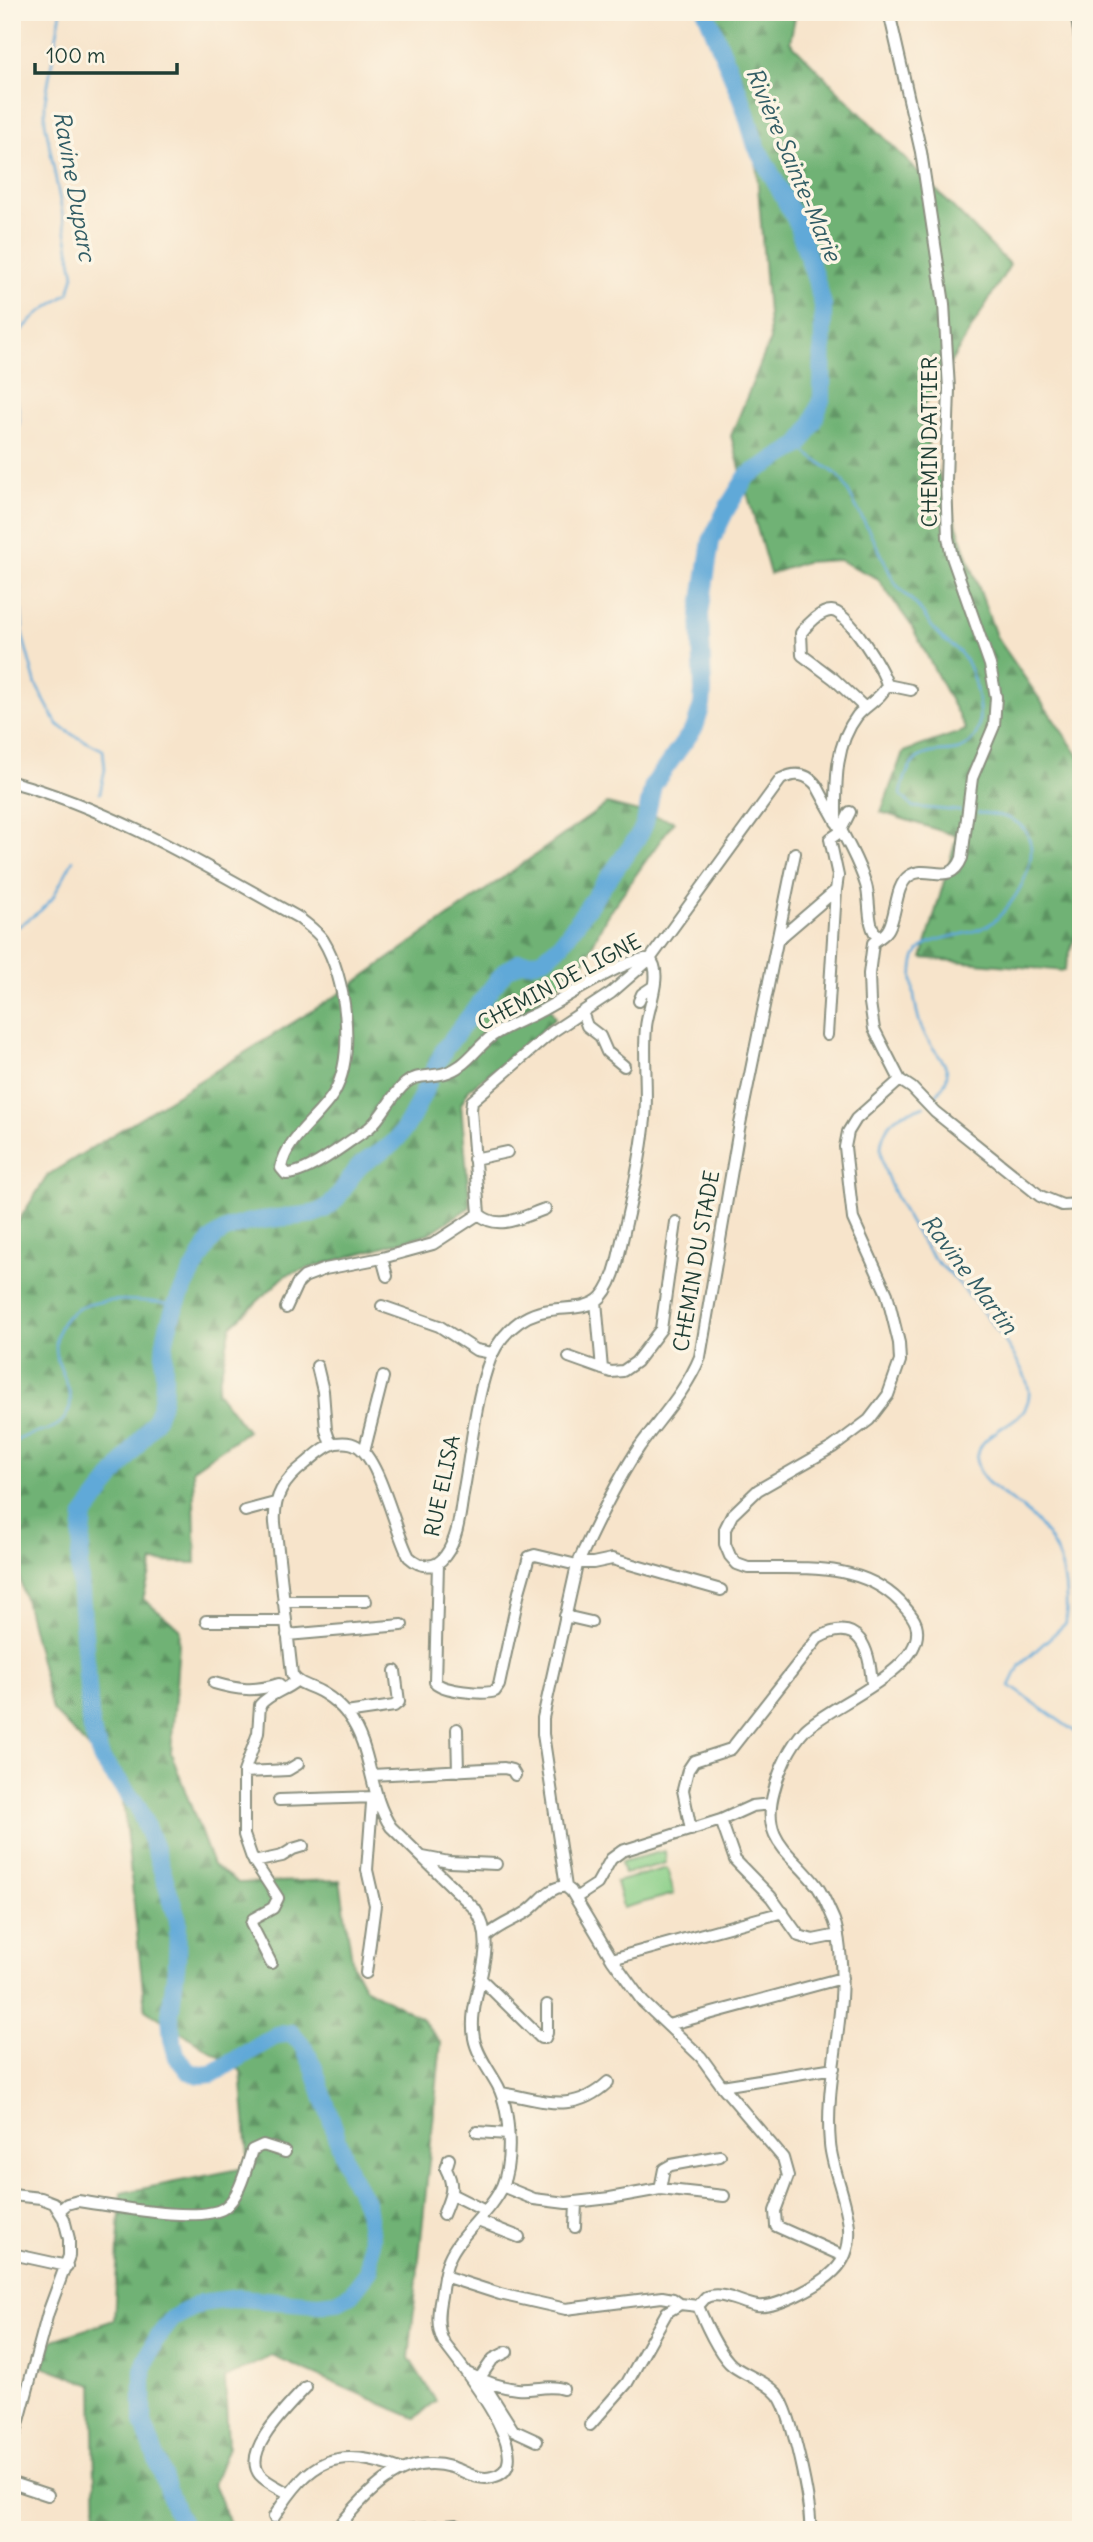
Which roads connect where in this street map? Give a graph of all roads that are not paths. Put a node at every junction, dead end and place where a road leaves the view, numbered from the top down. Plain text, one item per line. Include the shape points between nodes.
1 (889, 12) edge
2 (1076, 12) edge
3 (1081, 45) edge
4 (887, 685) junction
5 (912, 690) dead end
6 (864, 707) junction
7 (12, 782) edge
8 (850, 812) dead end
9 (838, 828) junction
10 (795, 853) dead end
11 (836, 890) junction
12 (780, 937) junction
13 (879, 938) junction
14 (650, 960) junction
15 (654, 986) junction
16 (639, 1000) dead end
17 (582, 1012) junction
18 (827, 1035) dead end
19 (624, 1066) dead end
20 (900, 1080) junction
21 (507, 1152) dead end
22 (474, 1159) junction
23 (1081, 1203) edge
24 (545, 1209) dead end
25 (478, 1214) junction
26 (676, 1222) dead end
27 (382, 1258) junction
28 (387, 1276) dead end
29 (596, 1301) junction
30 (382, 1306) dead end
31 (286, 1308) dead end
32 (492, 1353) junction
33 (569, 1357) dead end
34 (317, 1366) dead end
35 (602, 1369) junction
36 (383, 1377) dead end
37 (331, 1445) junction
38 (364, 1452) junction
39 (275, 1503) junction
40 (245, 1511) dead end
41 (438, 1563) junction
42 (577, 1564) junction
43 (721, 1590) dead end
44 (284, 1601) junction
45 (366, 1601) dead end
46 (565, 1616) junction
47 (206, 1620) dead end
48 (286, 1620) junction
49 (591, 1622) dead end
50 (402, 1625) dead end
51 (287, 1635) junction
52 (395, 1671) dead end
53 (296, 1681) junction
54 (214, 1683) dead end
55 (872, 1685) junction
56 (346, 1713) junction
57 (457, 1729) dead end
58 (298, 1764) dead end
59 (458, 1771) junction
60 (244, 1772) junction
61 (372, 1775) junction
62 (515, 1775) dead end
63 (376, 1797) junction
64 (279, 1800) dead end
65 (771, 1804) junction
66 (721, 1820) junction
67 (691, 1830) junction
68 (303, 1846) dead end
69 (422, 1856) junction
70 (254, 1862) junction
71 (496, 1864) dead end
72 (566, 1887) junction
73 (577, 1897) junction
74 (783, 1912) junction
75 (838, 1935) junction
76 (487, 1936) junction
77 (612, 1959) junction
78 (271, 1963) dead end
79 (366, 1973) dead end
80 (480, 1978) junction
81 (842, 1978) junction
82 (547, 2005) dead end
83 (668, 2025) junction
84 (834, 2068) junction
85 (608, 2082) dead end
86 (722, 2086) junction
87 (501, 2093) junction
88 (477, 2132) dead end
89 (508, 2134) junction
90 (285, 2152) dead end
91 (720, 2156) dead end
92 (449, 2159) dead end
93 (502, 2186) junction
94 (660, 2189) junction
95 (451, 2194) junction
96 (12, 2195) edge
97 (724, 2196) dead end
98 (576, 2203) junction
99 (60, 2210) junction
100 (485, 2211) junction
101 (443, 2215) dead end
102 (478, 2221) junction
103 (575, 2227) dead end
104 (519, 2237) dead end
105 (12, 2254) edge
106 (844, 2256) junction
107 (67, 2266) junction
108 (444, 2276) junction
109 (680, 2304) junction
110 (698, 2306) junction
111 (506, 2351) dead end
112 (465, 2372) junction
113 (480, 2380) junction
114 (306, 2387) dead end
115 (563, 2389) dead end
116 (597, 2423) dead end
117 (537, 2441) dead end
118 (12, 2447) edge
119 (403, 2470) junction
120 (12, 2483) edge
121 (289, 2494) junction
122 (48, 2496) dead end
123 (274, 2517) dead end
124 (336, 2530) edge
125 (395, 2530) edge
126 (467, 2530) edge
127 (810, 2530) edge

1 - 13 street, CHEMIN DATTIER via 921,152 944,304 949,389 948,537 990,664 996,711 972,778 959,865 943,874 909,876 901,887 889,929
2 - 3 street
4 - 5 street
4 - 6 street via 884,693
4 - 6 street via 866,645 842,615 830,611 805,627 800,640 802,655
6 - 9 street via 840,752
7 - 14 street, CHEMIN DE LIGNE via 85,806 125,825 299,918 322,939 341,992 344,1066 335,1091 285,1155 281,1168 286,1174 306,1168 369,1128 408,1081 447,1074 493,1035 615,970
8 - 9 street
9 - 11 street via 831,839
9 - 13 street via 866,884 871,921
9 - 14 street, CHEMIN DE LIGNE via 811,779 798,774 781,779
10 - 12 street, CHEMIN DU STADE
11 - 12 street
11 - 18 street
12 - 42 street, CHEMIN DU STADE via 739,1129 700,1357 688,1382 639,1448
13 - 20 street via 871,951 872,1016
14 - 15 street via 655,969
14 - 17 street
15 - 16 street
15 - 29 street via 646,1026 643,1140 622,1261
17 - 19 street via 586,1026
17 - 22 street via 472,1101
20 - 23 street via 1040,1196 1062,1205
20 - 55 street via 856,1119 845,1147 853,1219 887,1294 899,1343 900,1361 888,1395 869,1420 833,1447 758,1490 733,1514 725,1530 725,1544 737,1564 847,1573 875,1584 908,1611 915,1620 916,1641 904,1660
21 - 22 street
22 - 25 street
24 - 25 street via 505,1223 493,1223
25 - 27 street via 433,1244
26 - 35 street via 659,1333 641,1358 623,1371
27 - 28 street
27 - 31 street via 304,1277
29 - 32 street, RUE ELISA via 532,1314 508,1331
29 - 35 street
30 - 32 street via 431,1322 476,1350
32 - 41 street, RUE ELISA via 482,1385 458,1525
33 - 35 street
34 - 37 street
36 - 38 street
37 - 38 street via 350,1443
37 - 39 street via 288,1479
38 - 41 street, RUE ELISA via 409,1557 416,1564
39 - 40 street
39 - 44 street
41 - 42 street via 436,1682 442,1688 487,1693 499,1685 530,1557
42 - 43 street via 612,1559
42 - 46 street, CHEMIN DU STADE
44 - 45 street
44 - 48 street
46 - 49 street
46 - 72 street, CHEMIN DU STADE via 543,1734
47 - 48 street
48 - 51 street
50 - 51 street
51 - 53 street
52 - 56 street via 399,1702
53 - 54 street via 254,1691
53 - 56 street via 325,1694
53 - 60 street via 260,1705 258,1733
55 - 65 street via 804,1731 788,1754
55 - 67 street via 871,1660 857,1637 836,1631 817,1638 731,1749 695,1761 688,1770 683,1790
56 - 61 street via 362,1741
57 - 59 street
58 - 60 street via 288,1770
59 - 61 street
59 - 62 street via 505,1768
60 - 70 street via 244,1835
61 - 63 street
63 - 64 street
63 - 69 street via 391,1827
63 - 79 street via 367,1861 375,1905
65 - 66 street
65 - 75 street via 774,1835 820,1890
66 - 67 street
66 - 74 street via 736,1860
67 - 73 street via 622,1851 597,1884
68 - 70 street
69 - 71 street
69 - 76 street via 475,1909
70 - 78 street via 278,1898 274,1908 251,1924
72 - 73 street
72 - 76 street via 554,1888 526,1913
73 - 77 street
74 - 75 street via 803,1939
74 - 77 street
75 - 81 street
76 - 80 street
77 - 83 street via 643,2002
80 - 82 street via 538,2038 547,2033
80 - 87 street via 474,2040
81 - 83 street
81 - 84 street
83 - 86 street
84 - 86 street
84 - 106 street via 830,2143 836,2181 848,2212
85 - 87 street via 586,2099 571,2103
86 - 106 street via 786,2164 789,2176 775,2211 776,2226
87 - 89 street
88 - 89 street
89 - 93 street
90 - 99 street via 263,2145 252,2150 231,2202 213,2213 187,2216 78,2201
91 - 94 street via 671,2165 664,2169
92 - 95 street via 446,2169
93 - 98 street via 534,2199
93 - 100 street
94 - 97 street
94 - 98 street
95 - 100 street
95 - 101 street
96 - 99 street via 48,2200
98 - 103 street
99 - 107 street via 69,2239
100 - 102 street
102 - 104 street
102 - 108 street via 449,2260
105 - 107 street
106 - 110 street via 827,2277 780,2303 759,2306 717,2294
107 - 118 street via 48,2313
108 - 109 street via 566,2309 662,2297
108 - 112 street via 438,2309 441,2337
109 - 110 street
109 - 116 street via 667,2312
110 - 127 street via 728,2361 772,2388 785,2408
111 - 113 street via 493,2359
112 - 113 street
112 - 119 street via 503,2430 509,2451 506,2467 490,2478 438,2464
113 - 115 street via 519,2390
113 - 117 street via 513,2430
114 - 121 street via 256,2451 260,2476
119 - 121 street via 369,2459 328,2462 310,2471
119 - 124 street via 380,2482
120 - 122 street
121 - 123 street
125 - 126 street via 456,2525

